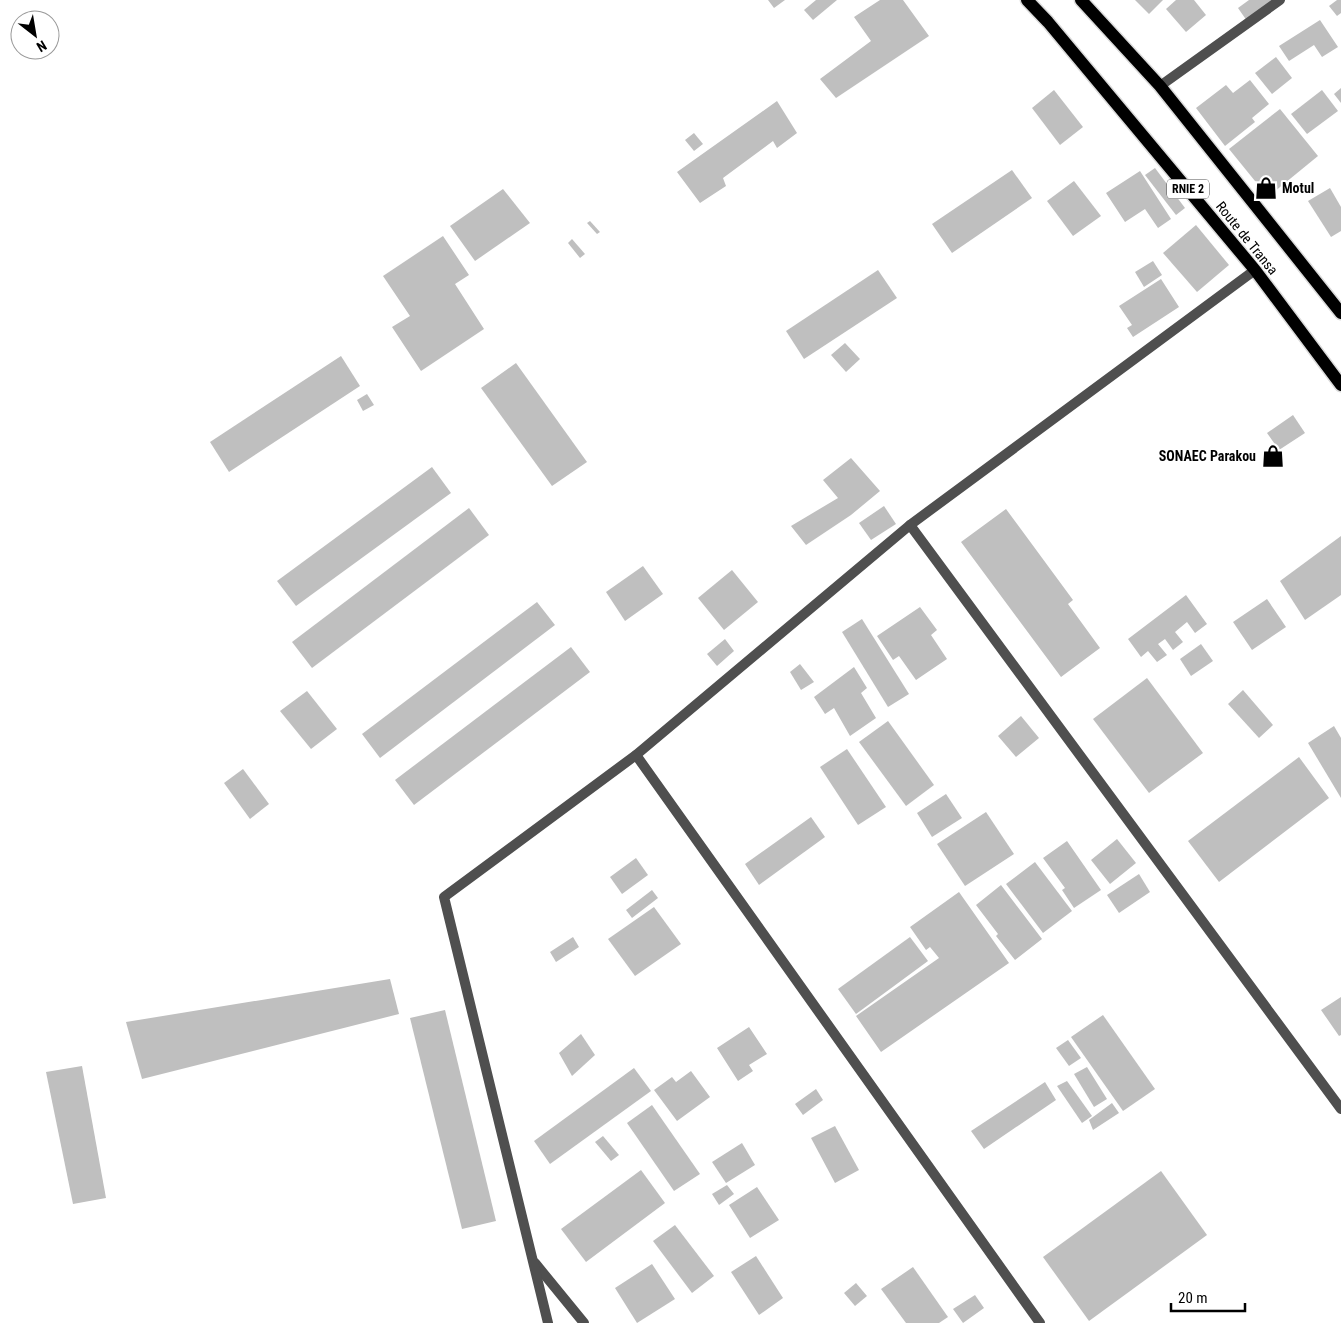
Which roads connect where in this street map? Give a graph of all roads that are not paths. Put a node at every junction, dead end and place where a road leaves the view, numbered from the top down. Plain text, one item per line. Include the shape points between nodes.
1 (1027, 0) edge
2 (1082, 0) edge
3 (1280, 0) edge
4 (1160, 86) junction
5 (1255, 270) junction
6 (1341, 313) edge
7 (1341, 385) edge
8 (910, 525) junction
9 (636, 755) junction
10 (1341, 1109) edge
11 (533, 1260) junction
12 (548, 1323) edge
13 (584, 1323) edge
14 (1040, 1323) edge

1 - 5 main road, Route de Transa / RNIE 2
2 - 4 main road, Route de Transa / RNIE 2
3 - 4 street
4 - 6 main road, Route de Transa / RNIE 2
5 - 7 main road, Route de Transa / RNIE 2
5 - 8 street
8 - 9 street
8 - 10 street
9 - 11 street via 444,897
9 - 14 street
11 - 12 street
11 - 13 street

